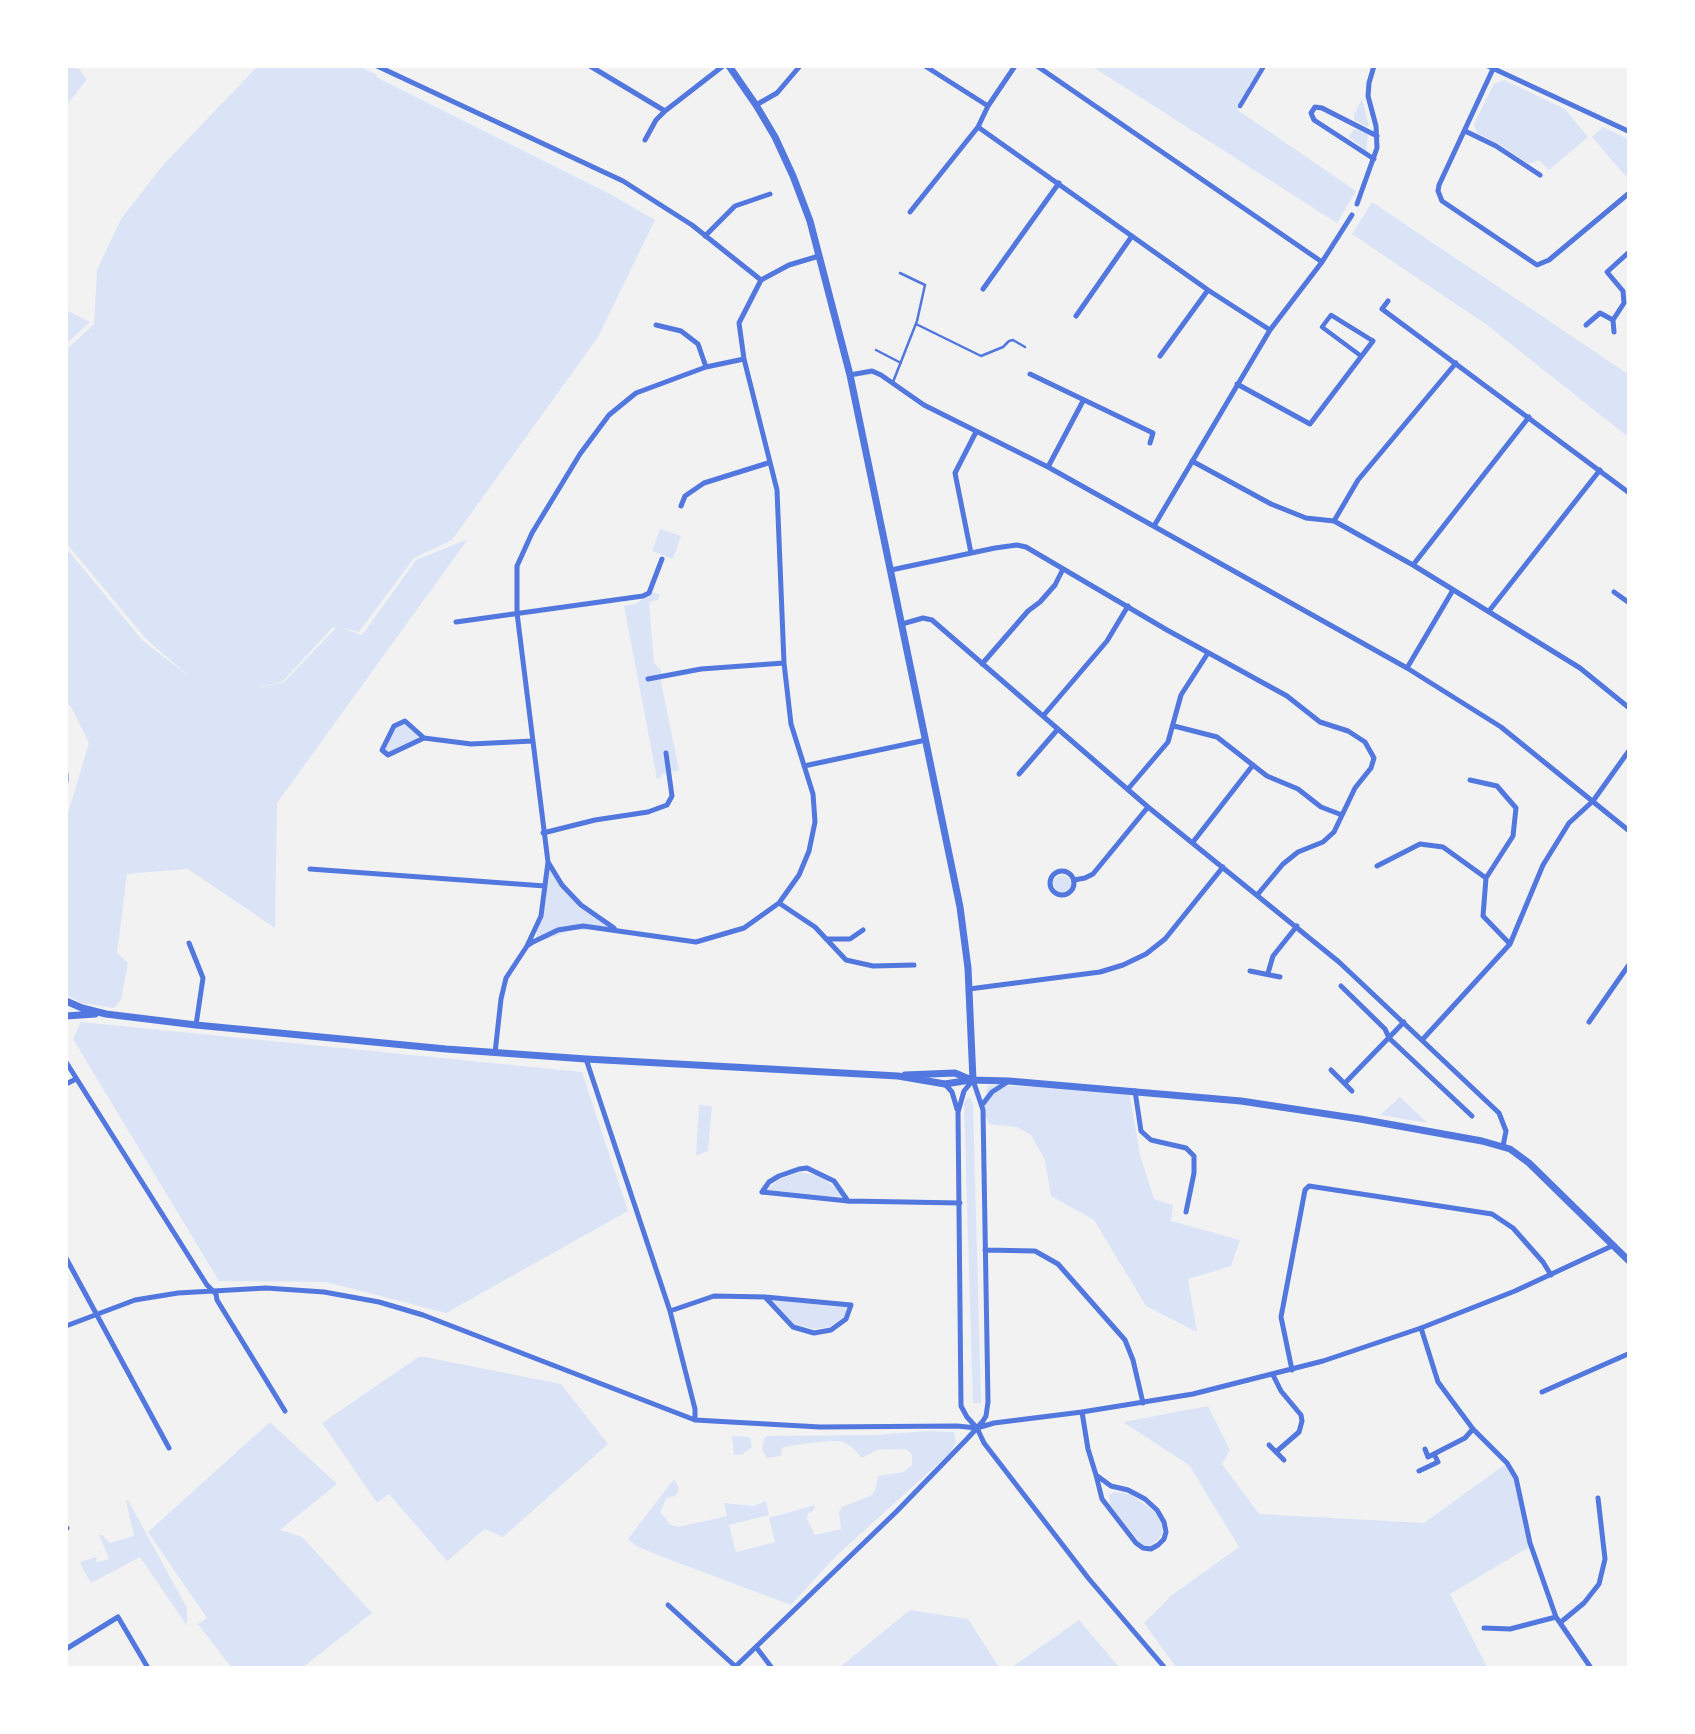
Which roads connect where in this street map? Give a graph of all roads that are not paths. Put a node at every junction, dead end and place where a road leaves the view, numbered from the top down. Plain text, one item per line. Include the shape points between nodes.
1 (377, 66) edge
2 (590, 66) edge
3 (723, 66) edge
4 (729, 66) edge
5 (800, 66) edge
6 (925, 66) edge
7 (1015, 66) edge
8 (1037, 66) edge
9 (1264, 66) edge
10 (1374, 66) edge
11 (1511, 66) edge
12 (1490, 68) edge
13 (1507, 75) junction
14 (757, 105) junction
15 (988, 106) junction
16 (1240, 106) dead end
17 (665, 111) junction
18 (978, 127) junction
19 (1465, 131) junction
20 (1629, 131) edge
21 (1377, 135) junction
22 (645, 140) dead end
23 (1374, 159) junction
24 (1540, 175) dead end
25 (1059, 183) junction
26 (770, 194) dead end
27 (1629, 194) edge
28 (1357, 204) dead end
29 (911, 212) dead end
30 (1352, 215) dead end
31 (705, 236) junction
32 (1132, 236) junction
33 (1629, 253) edge
34 (819, 256) junction
35 (1322, 262) junction
36 (900, 273) dead end
37 (761, 280) junction
38 (983, 289) dead end
39 (1208, 290) junction
40 (1388, 301) dead end
41 (1076, 316) dead end
42 (1613, 320) junction
43 (916, 324) junction
44 (656, 325) dead end
45 (1586, 325) dead end
46 (1269, 330) junction
47 (1614, 332) dead end
48 (1373, 341) joint
49 (1025, 347) dead end
50 (876, 349) dead end
51 (1160, 356) dead end
52 (1362, 356) junction
53 (744, 359) junction
54 (901, 363) junction
55 (1456, 363) junction
56 (706, 368) junction
57 (1030, 374) dead end
58 (850, 375) junction
59 (893, 382) junction
60 (1237, 384) junction
61 (1083, 401) junction
62 (1529, 417) junction
63 (976, 432) junction
64 (1150, 443) dead end
65 (1192, 461) junction
66 (768, 463) junction
67 (1048, 467) junction
68 (1600, 470) junction
69 (1629, 492) edge
70 (681, 506) dead end
71 (1334, 521) junction
72 (1154, 526) junction
73 (971, 553) junction
74 (662, 559) dead end
75 (1413, 565) junction
76 (1063, 569) junction
77 (891, 570) junction
78 (1453, 590) junction
79 (1614, 592) dead end
80 (1629, 603) edge
81 (1128, 606) junction
82 (1489, 611) junction
83 (517, 613) junction
84 (456, 622) dead end
85 (902, 624) junction
86 (1208, 653) junction
87 (784, 663) junction
88 (982, 664) junction
89 (1408, 668) junction
90 (648, 679) dead end
91 (1629, 707) edge
92 (1043, 716) junction
93 (1174, 726) junction
94 (1058, 729) junction
95 (424, 738) junction
96 (926, 740) junction
97 (533, 741) junction
98 (1629, 752) edge
99 (666, 753) dead end
100 (1253, 765) junction
101 (804, 766) junction
102 (66, 774) edge
103 (1019, 774) dead end
104 (1470, 780) dead end
105 (66, 781) edge
106 (1128, 789) junction
107 (1593, 801) junction
108 (1149, 807) junction
109 (1342, 815) junction
110 (1629, 830) edge
111 (543, 833) junction
112 (1193, 842) junction
113 (548, 862) junction
114 (1377, 866) dead end
115 (1223, 867) junction
116 (310, 869) dead end
117 (1486, 878) junction
118 (1074, 880) junction
119 (545, 886) junction
120 (1258, 894) junction
121 (779, 903) junction
122 (1297, 926) junction
123 (616, 929) junction
124 (863, 930) dead end
125 (826, 939) junction
126 (189, 943) dead end
127 (1510, 944) junction
128 (527, 946) junction
129 (914, 965) dead end
130 (1629, 966) edge
131 (1250, 971) dead end
132 (1268, 973) junction
133 (1280, 977) dead end
134 (1341, 986) dead end
135 (969, 989) junction
136 (66, 1001) edge
137 (106, 1014) junction
138 (66, 1016) edge
139 (1404, 1022) junction
140 (1588, 1022) dead end
141 (196, 1026) junction
142 (1389, 1038) junction
143 (1423, 1039) junction
144 (495, 1054) junction
145 (586, 1059) junction
146 (66, 1062) edge
147 (1331, 1070) dead end
148 (898, 1076) junction
149 (76, 1079) junction
150 (971, 1080) junction
151 (1009, 1081) junction
152 (1345, 1083) junction
153 (66, 1084) edge
154 (945, 1084) junction
155 (1135, 1091) junction
156 (1352, 1091) dead end
157 (982, 1105) junction
158 (958, 1112) junction
159 (1472, 1116) dead end
160 (1503, 1146) junction
161 (848, 1201) junction
162 (960, 1203) junction
163 (1186, 1212) dead end
164 (1614, 1245) junction
165 (985, 1250) junction
166 (66, 1258) edge
167 (1629, 1260) edge
168 (1551, 1275) junction
169 (210, 1289) junction
170 (765, 1297) junction
171 (670, 1311) junction
172 (96, 1314) junction
173 (66, 1326) edge
174 (1421, 1328) junction
175 (1629, 1354) edge
176 (1292, 1370) junction
177 (1273, 1375) junction
178 (1542, 1392) dead end
179 (1143, 1403) junction
180 (285, 1412) dead end
181 (1082, 1412) junction
182 (695, 1420) junction
183 (977, 1428) junction
184 (1473, 1429) junction
185 (1269, 1444) dead end
186 (169, 1448) dead end
187 (1425, 1449) dead end
188 (1276, 1452) junction
189 (1434, 1454) junction
190 (1283, 1460) dead end
191 (1419, 1471) dead end
192 (1096, 1475) junction
193 (1598, 1498) dead end
194 (668, 1605) dead end
195 (1558, 1619) junction
196 (1484, 1628) dead end
197 (756, 1647) junction
198 (66, 1649) edge
199 (735, 1667) edge
200 (148, 1668) edge
201 (772, 1668) edge
202 (1165, 1668) edge
203 (1591, 1668) edge

1 - 31 street via 623,181
2 - 17 street
3 - 17 street
4 - 14 street
5 - 14 street via 772,97
6 - 15 street
7 - 15 street
8 - 35 street
9 - 16 street
10 - 21 street via 1368,96
11 - 13 street
12 - 13 street
12 - 19 street
13 - 20 street
14 - 34 street via 793,176
15 - 18 street
17 - 22 street
18 - 25 street
18 - 29 street
19 - 24 street
19 - 27 street via 1439,185 1441,201 1537,265
21 - 23 street
21 - 23 street via 1322,108 1315,107 1311,113 1314,120
23 - 28 street
25 - 32 street
25 - 38 street
26 - 31 street via 735,206
30 - 35 street
31 - 37 street
32 - 39 street
32 - 41 street
33 - 42 street via 1607,272 1623,291 1624,303
34 - 37 street
34 - 58 street
35 - 46 street
36 - 43 lane via 925,285
37 - 53 street via 740,323
39 - 46 street
39 - 51 street
40 - 55 street via 1382,309
42 - 45 street via 1600,313
42 - 47 street
43 - 49 lane via 981,356 1009,341
43 - 54 lane
44 - 56 street via 681,331 698,344
46 - 60 street
48 - 52 street
48 - 52 street via 1331,315 1326,321 1322,327
50 - 54 lane
52 - 60 street via 1310,424
53 - 56 street
53 - 66 street
54 - 59 lane
55 - 62 street
55 - 71 street via 1358,480
56 - 83 street via 636,393 609,415 532,533 517,566
57 - 61 street
58 - 59 street via 872,371
58 - 77 street
59 - 63 street via 924,405
60 - 65 street
61 - 64 street via 1153,433
61 - 67 street
62 - 68 street
62 - 75 street
63 - 67 street
63 - 73 street via 955,473
65 - 71 street via 1271,504
65 - 72 street
66 - 70 street via 704,484 685,496
66 - 87 street via 779,511
67 - 72 street
68 - 69 street
68 - 82 street
71 - 75 street
72 - 89 street
73 - 76 street via 1017,545
73 - 77 street
74 - 83 street via 649,593 643,596
75 - 78 street
76 - 81 street
76 - 88 street via 1055,585
77 - 85 street
78 - 82 street
78 - 89 street
79 - 80 street
81 - 86 street
81 - 92 street via 1107,641
82 - 91 street via 1580,668
83 - 84 street
83 - 97 street
85 - 88 street via 932,620
85 - 96 street
86 - 93 street via 1181,695
86 - 109 street via 1287,696 1320,722 1365,742 1374,758 1371,768
87 - 90 street via 701,669
87 - 101 street via 791,724
88 - 92 street
89 - 107 street via 1501,727
92 - 94 street
93 - 100 street via 1217,737
93 - 106 street via 1168,742
94 - 103 street
94 - 106 street
95 - 95 street via 405,721 394,726 382,750 388,755
95 - 97 street via 471,744
96 - 101 street
96 - 135 street via 960,908
97 - 111 street
98 - 107 street
99 - 111 street via 672,796 667,805
100 - 109 street
100 - 112 street
101 - 121 street via 815,822 799,875
102 - 105 street
104 - 117 street via 1497,786 1516,808 1513,836
106 - 108 street
107 - 110 street
107 - 127 street via 1569,823 1543,865
108 - 112 street
108 - 118 street via 1094,874
109 - 120 street via 1334,832 1283,864
111 - 113 street
112 - 115 street
113 - 119 street
113 - 123 street via 581,905
114 - 117 street via 1420,844 1443,847
115 - 120 street
115 - 135 street via 1165,939 1146,954 1100,972
116 - 119 street
117 - 127 street via 1483,916
118 - 118 street via 1064,896 1056,895 1049,885 1061,871
119 - 128 street via 541,916
120 - 122 street
121 - 123 street via 744,928 696,942
121 - 125 street
122 - 132 street via 1273,956
122 - 139 street
123 - 128 street via 566,928
124 - 125 street via 850,939
125 - 129 street via 846,960 873,966
126 - 141 street via 203,978
127 - 143 street
128 - 144 street via 502,992
130 - 140 street
131 - 132 street
132 - 133 street
134 - 142 street
135 - 150 street
136 - 137 street
137 - 138 street
137 - 141 street
139 - 142 street
139 - 143 street
141 - 144 street
142 - 152 street
142 - 159 street
143 - 160 street via 1499,1113 1506,1131
144 - 145 street
145 - 148 street
145 - 171 street
146 - 149 street
147 - 152 street
148 - 150 street via 955,1073
148 - 154 street
149 - 153 street
149 - 169 street
150 - 151 street
150 - 154 street
150 - 157 street
150 - 158 street
151 - 155 street
151 - 157 street via 992,1091
152 - 156 street
154 - 158 street
155 - 160 street via 1241,1101
155 - 163 street via 1141,1131 1151,1140 1186,1148 1194,1156
157 - 165 street
158 - 162 street
160 - 164 street via 1529,1163
161 - 161 street via 834,1181 807,1168 779,1175 762,1192
161 - 162 street
162 - 183 street via 960,1400 963,1412
164 - 167 street
164 - 168 street
165 - 179 street via 1035,1251 1058,1264 1125,1340
165 - 183 street via 988,1402 986,1416
166 - 172 street
168 - 174 street
168 - 176 street via 1513,1227 1492,1214 1309,1185 1281,1317
169 - 172 street via 135,1300
169 - 180 street
169 - 182 street via 266,1287 379,1301
170 - 170 street via 814,1301 851,1305 846,1319 831,1330 814,1333 793,1327
170 - 171 street via 714,1296
171 - 182 street
172 - 173 street
172 - 186 street
174 - 176 street
174 - 184 street via 1438,1382
175 - 178 street
176 - 177 street
177 - 179 street
177 - 188 street via 1303,1421
179 - 181 street
181 - 183 street
181 - 192 street
182 - 183 street
183 - 197 street
183 - 202 street via 1089,1579
184 - 189 street
184 - 195 street via 1507,1463 1516,1479 1530,1543
185 - 188 street
187 - 189 street via 1428,1457
188 - 190 street
189 - 191 street via 1437,1462
192 - 192 street via 1145,1499 1157,1510 1166,1532 1158,1545 1151,1549 1136,1543 1102,1499
193 - 195 street via 1605,1559 1599,1584 1584,1602
194 - 199 street
195 - 196 street via 1510,1629
195 - 203 street
197 - 199 street
197 - 201 street
198 - 200 street via 118,1617

